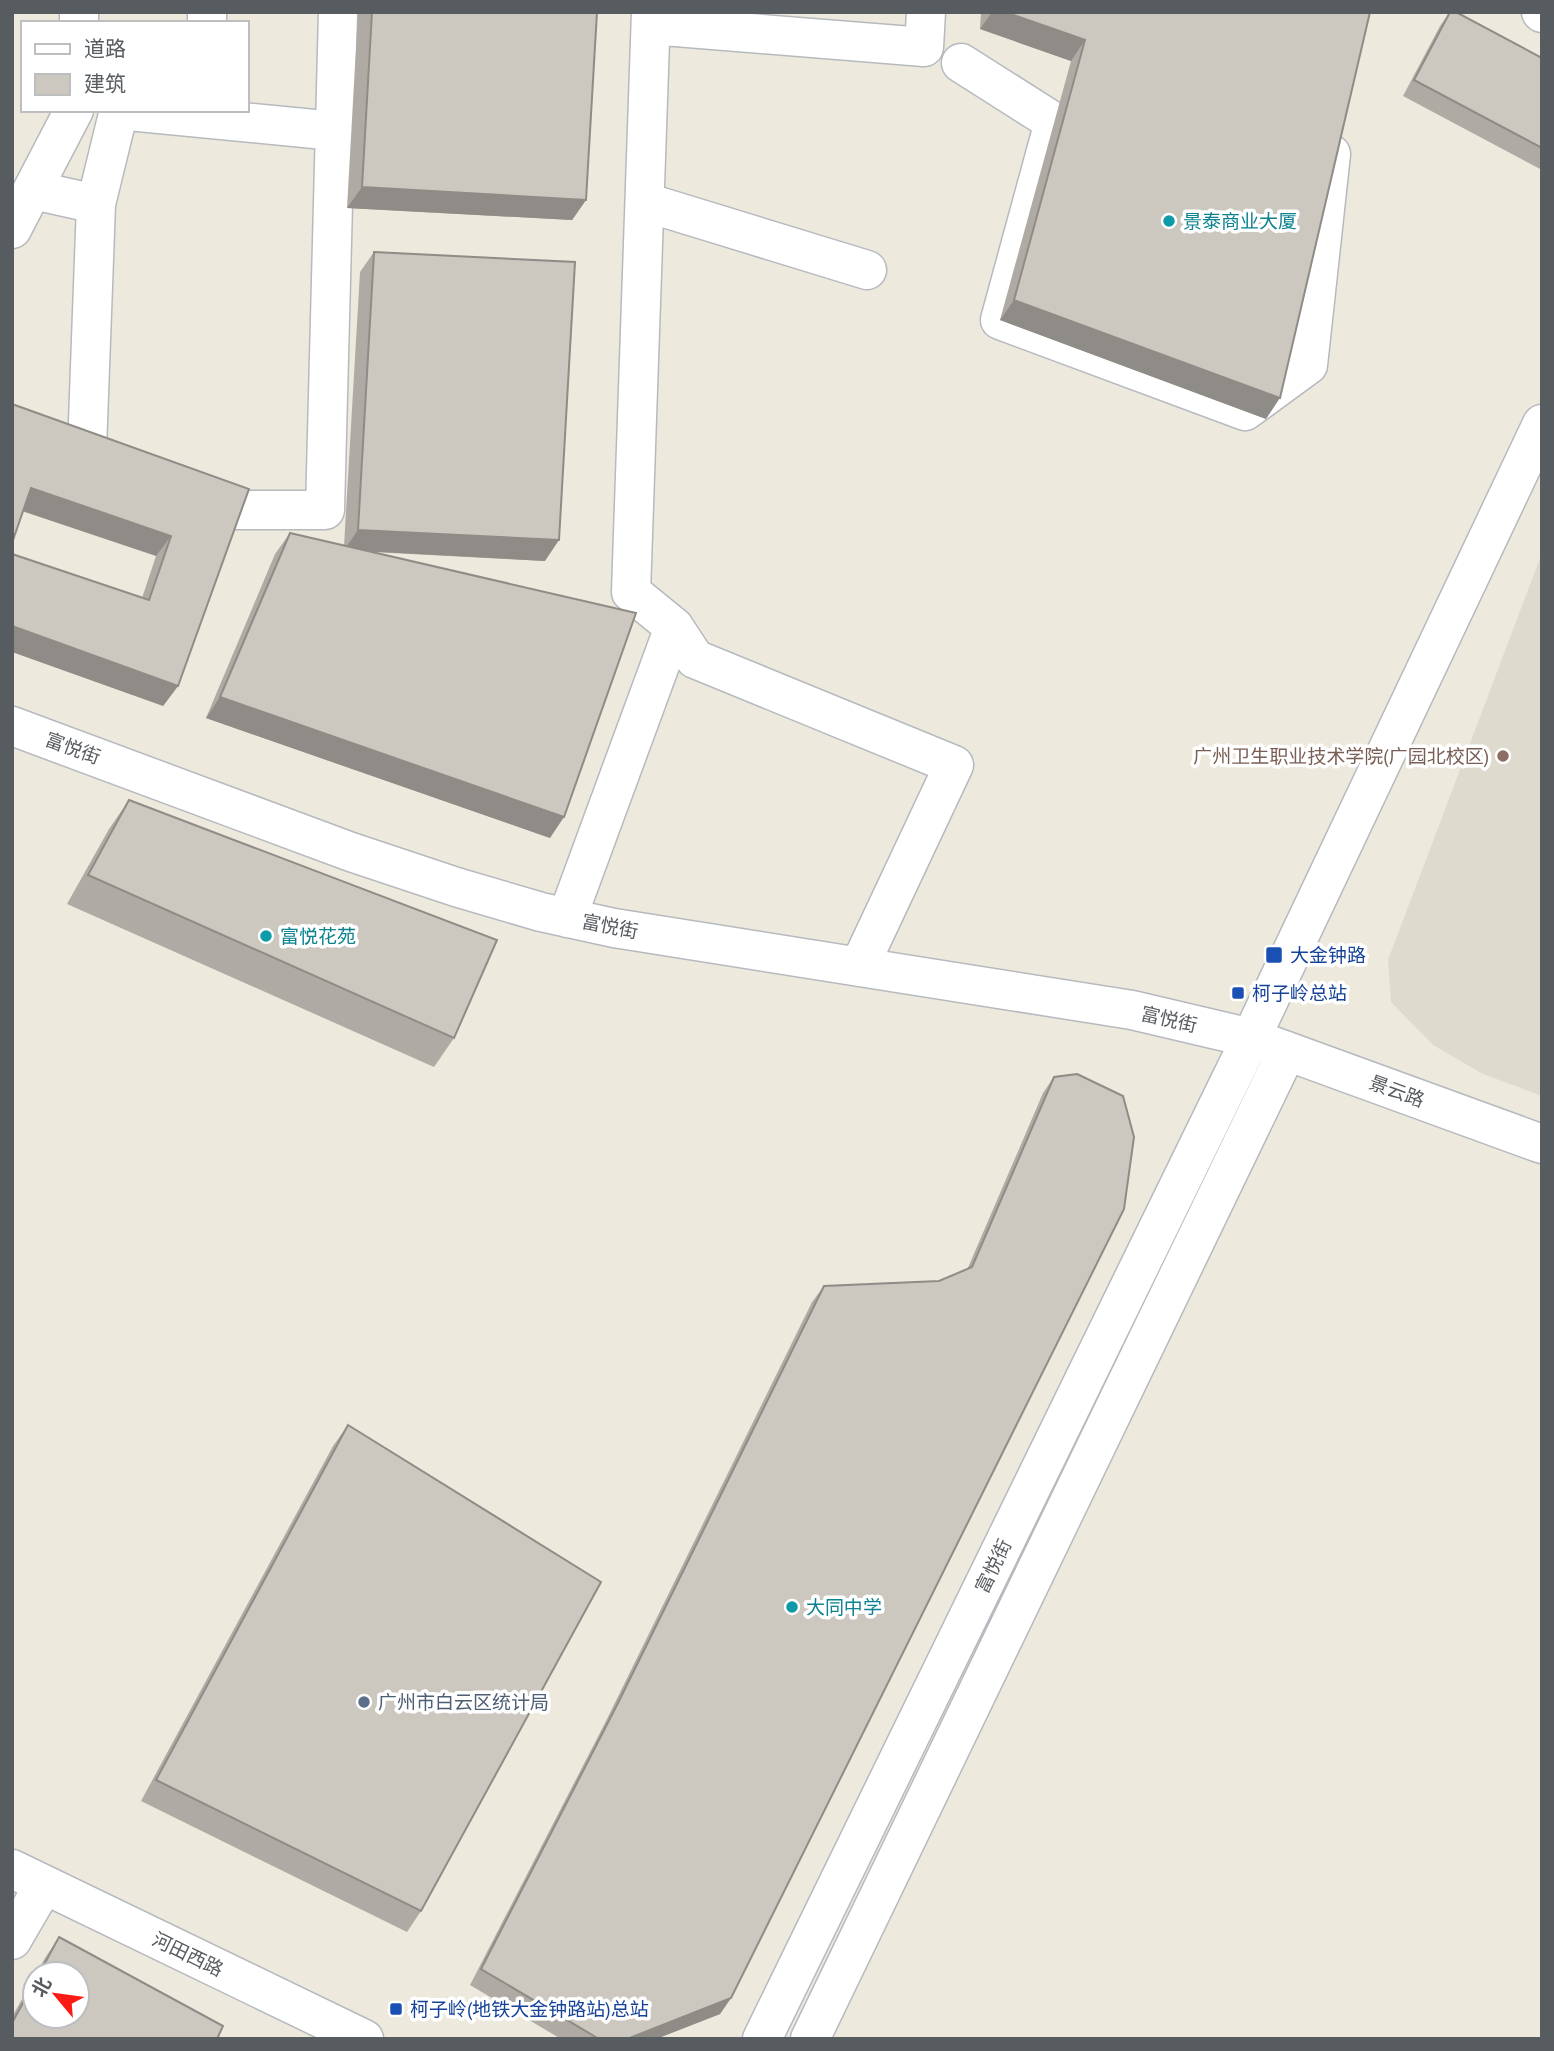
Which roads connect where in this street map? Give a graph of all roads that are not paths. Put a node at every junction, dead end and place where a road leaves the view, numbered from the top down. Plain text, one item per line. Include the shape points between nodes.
1 (338, 12) edge
2 (926, 12) edge
3 (651, 19) edge
4 (961, 63) dead end
5 (73, 112) edge
6 (119, 112) edge
7 (162, 112) edge
8 (206, 114) edge
9 (1334, 121) edge
10 (335, 131) junction
11 (33, 190) junction
12 (645, 202) junction
13 (96, 204) junction
14 (12, 229) edge
15 (867, 270) dead end
16 (1542, 424) edge
17 (50, 433) edge
18 (87, 449) junction
19 (124, 464) edge
20 (161, 479) edge
21 (674, 627) junction
22 (12, 726) edge
23 (567, 918) junction
24 (859, 967) junction
25 (1251, 1038) junction
26 (1287, 1051) junction
27 (1542, 1144) edge
28 (28, 1877) edge
29 (838, 1883) junction
30 (876, 1901) junction
31 (12, 1940) edge
32 (364, 2039) edge
33 (762, 2039) edge
34 (810, 2039) edge

1 - 10 street
2 - 3 street via 924,47
3 - 12 street
4 - 9 street via 1054,122 1000,320 1245,411 1308,365
5 - 11 street
6 - 13 street
7 - 8 street
8 - 10 street
10 - 20 street via 325,510 235,510
11 - 13 street
11 - 14 street
12 - 15 street
12 - 21 street via 631,592
13 - 18 street
16 - 25 street
17 - 18 street
18 - 19 street
21 - 23 street
21 - 24 street via 695,659 954,765
22 - 23 street, 富悦街 via 351,852
23 - 24 street, 富悦街
24 - 25 street, 富悦街 via 1132,1010
25 - 26 street, 景云路
25 - 29 street, 富悦街
26 - 27 street, 景云路
26 - 30 street, 富悦街
28 - 31 street
28 - 32 street, 河田西路
29 - 30 street
29 - 33 street, 富悦街
30 - 34 street, 富悦街

